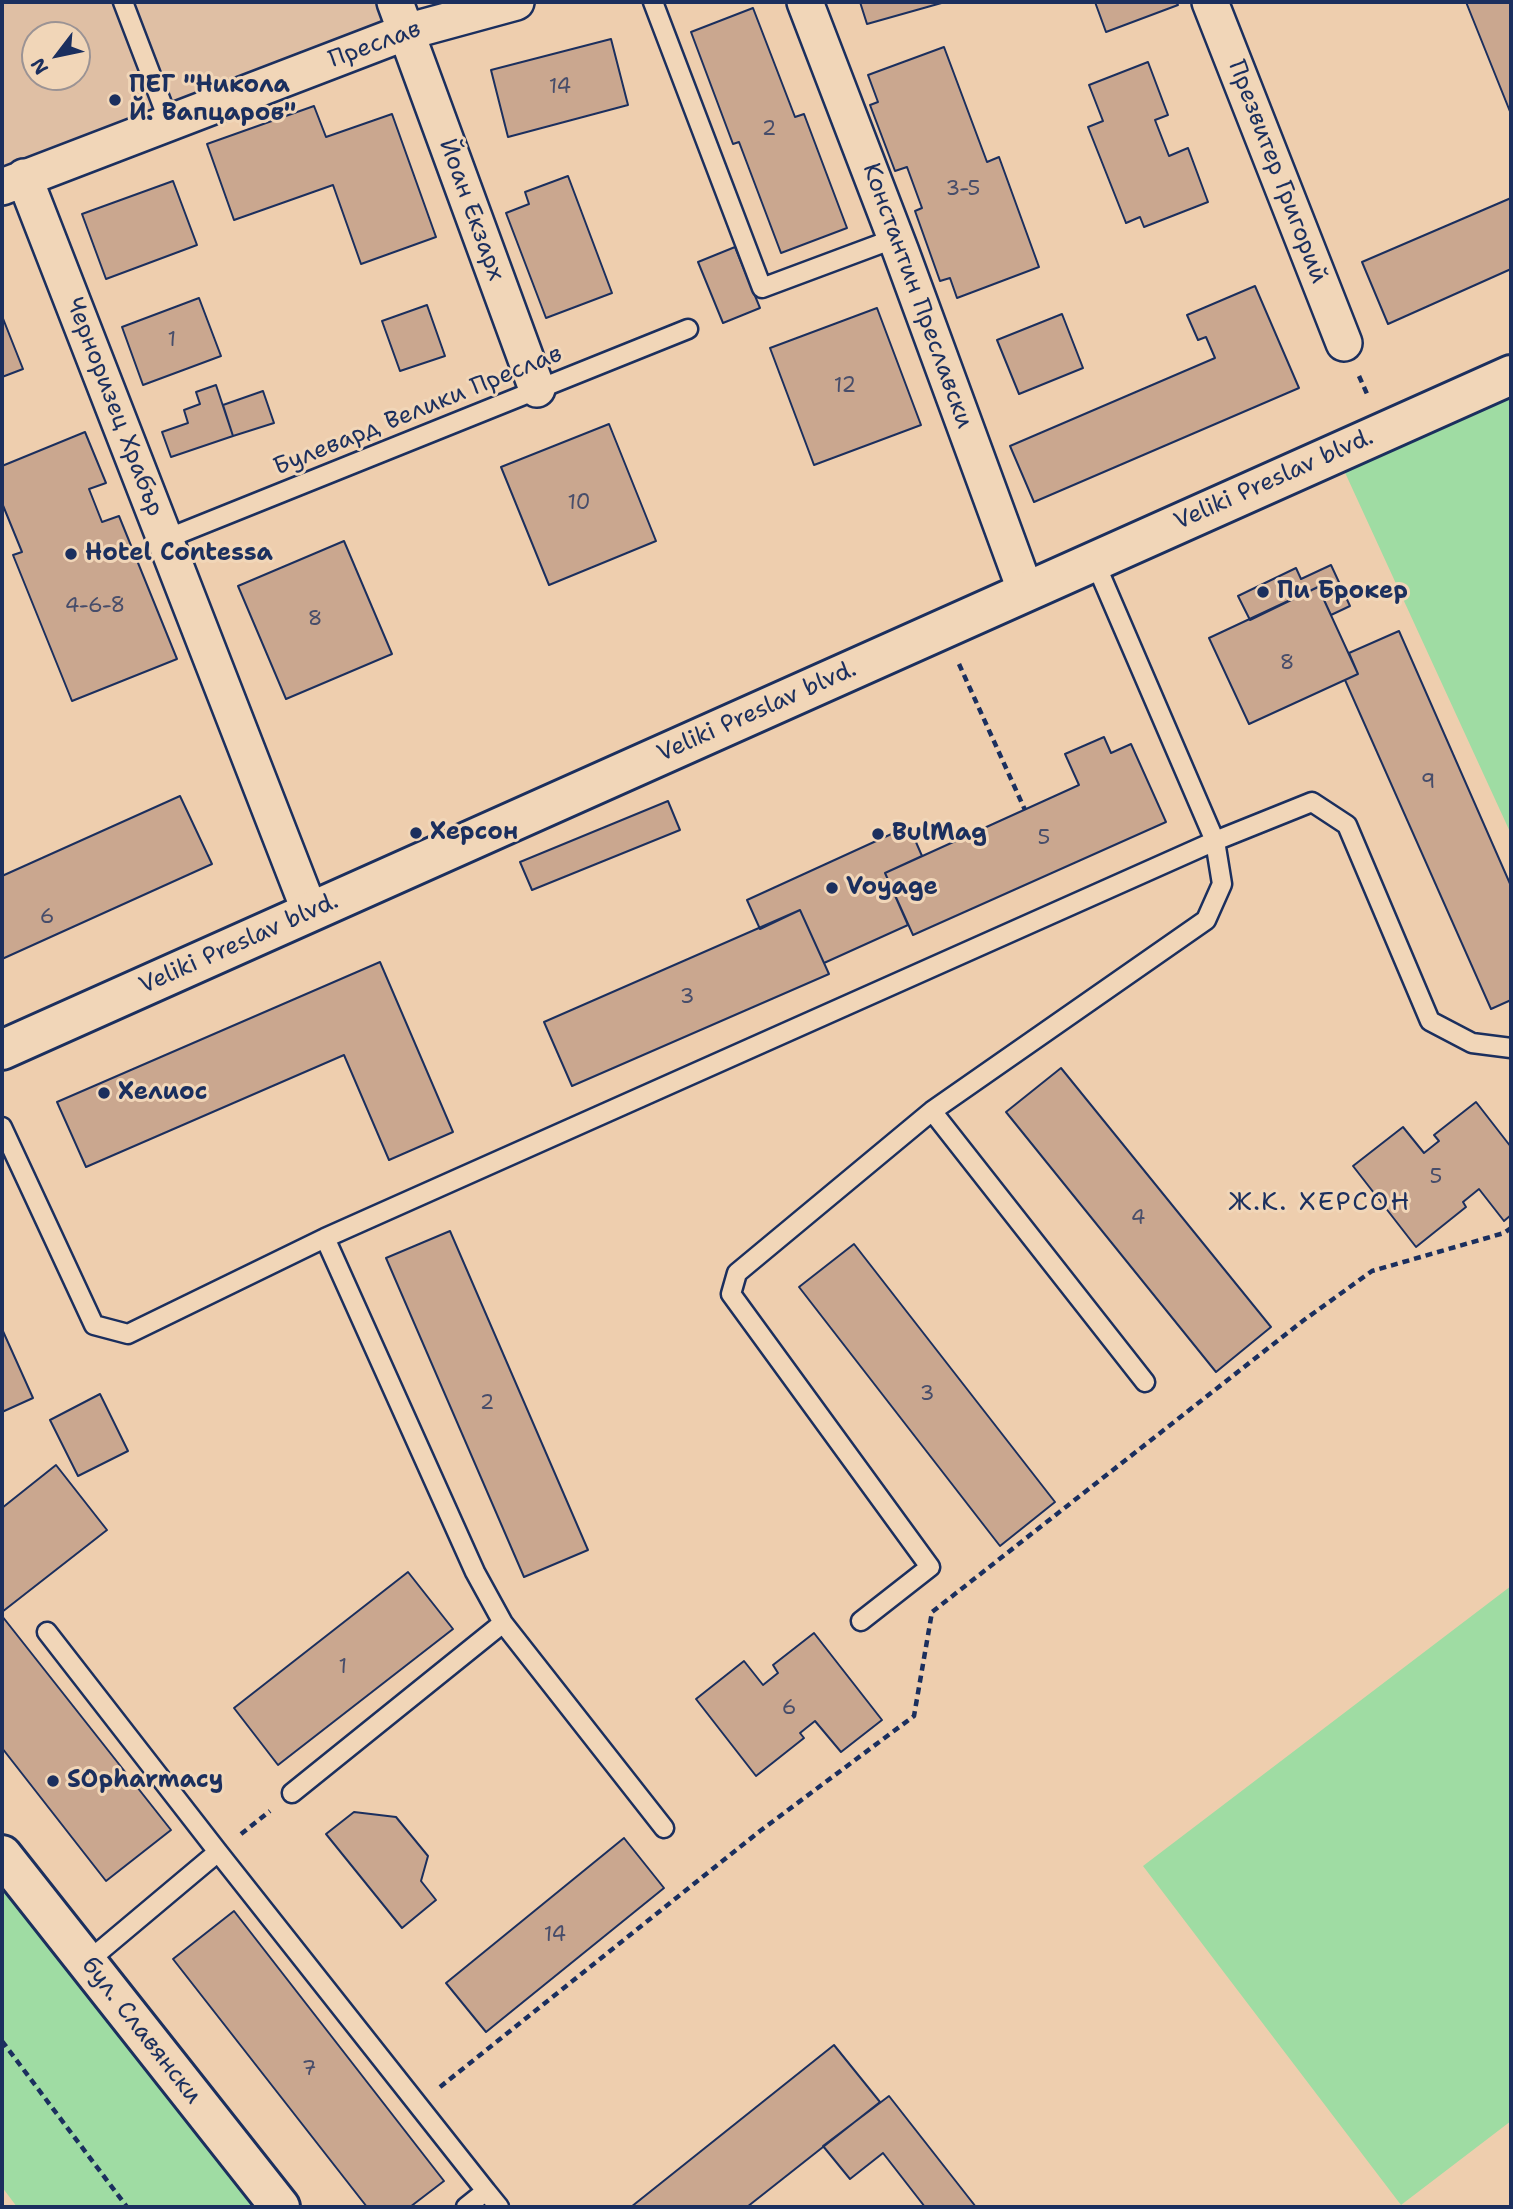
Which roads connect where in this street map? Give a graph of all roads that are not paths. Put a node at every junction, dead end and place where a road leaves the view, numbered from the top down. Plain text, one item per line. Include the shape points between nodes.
1 (123, 2) edge
2 (516, 2) edge
3 (653, 2) edge
4 (805, 2) edge
5 (1210, 2) edge
6 (400, 17) edge
7 (169, 122) junction
8 (13, 182) edge
9 (896, 238) junction
10 (688, 329) dead end
11 (1344, 343) road end
12 (1511, 375) edge
13 (537, 389) junction
14 (166, 539) junction
15 (1094, 560) junction
16 (1026, 592) junction
17 (1215, 841) junction
18 (310, 912) junction
19 (1511, 1048) edge
20 (2, 1050) edge
21 (932, 1111) junction
22 (2, 1127) edge
23 (325, 1238) junction
24 (1145, 1382) dead end
25 (860, 1621) dead end
26 (503, 1623) junction
27 (47, 1632) dead end
28 (292, 1793) road end
29 (664, 1828) dead end
30 (218, 1852) junction
31 (2, 1855) edge
32 (87, 1962) junction
33 (486, 2191) junction
34 (280, 2207) edge
35 (466, 2207) edge
36 (499, 2207) edge

1 - 7 lane
2 - 6 street, Преслав
3 - 9 lane via 762,288
4 - 9 street, Константин Преславски
5 - 11 street, Презвитер Григорий
6 - 7 street, Преслав
6 - 13 street, Йоан Екзарх
7 - 8 street, Преслав
8 - 14 street, Черноризец Храбър
9 - 16 street, Константин Преславски
10 - 13 lane, Булевард Велики Преслав
12 - 15 main road, Veliki Preslav blvd.
13 - 14 lane, Булевард Велики Преслав
14 - 18 street, Черноризец Храбър
15 - 16 main road, Veliki Preslav blvd.
15 - 17 lane
16 - 18 main road, Veliki Preslav blvd.
17 - 19 lane via 1312,802 1347,825 1430,1021 1472,1043
17 - 21 lane via 1222,884 1206,920
17 - 23 lane
18 - 20 main road, Veliki Preslav blvd.
21 - 24 lane
21 - 25 lane via 737,1273 731,1294 930,1567
22 - 23 lane via 94,1325 128,1334
23 - 26 lane via 475,1572
26 - 28 lane
26 - 29 lane
27 - 30 lane
30 - 32 lane
30 - 33 lane
31 - 32 main road, бул. Славянски
32 - 34 main road, бул. Славянски
33 - 35 lane
33 - 36 lane

